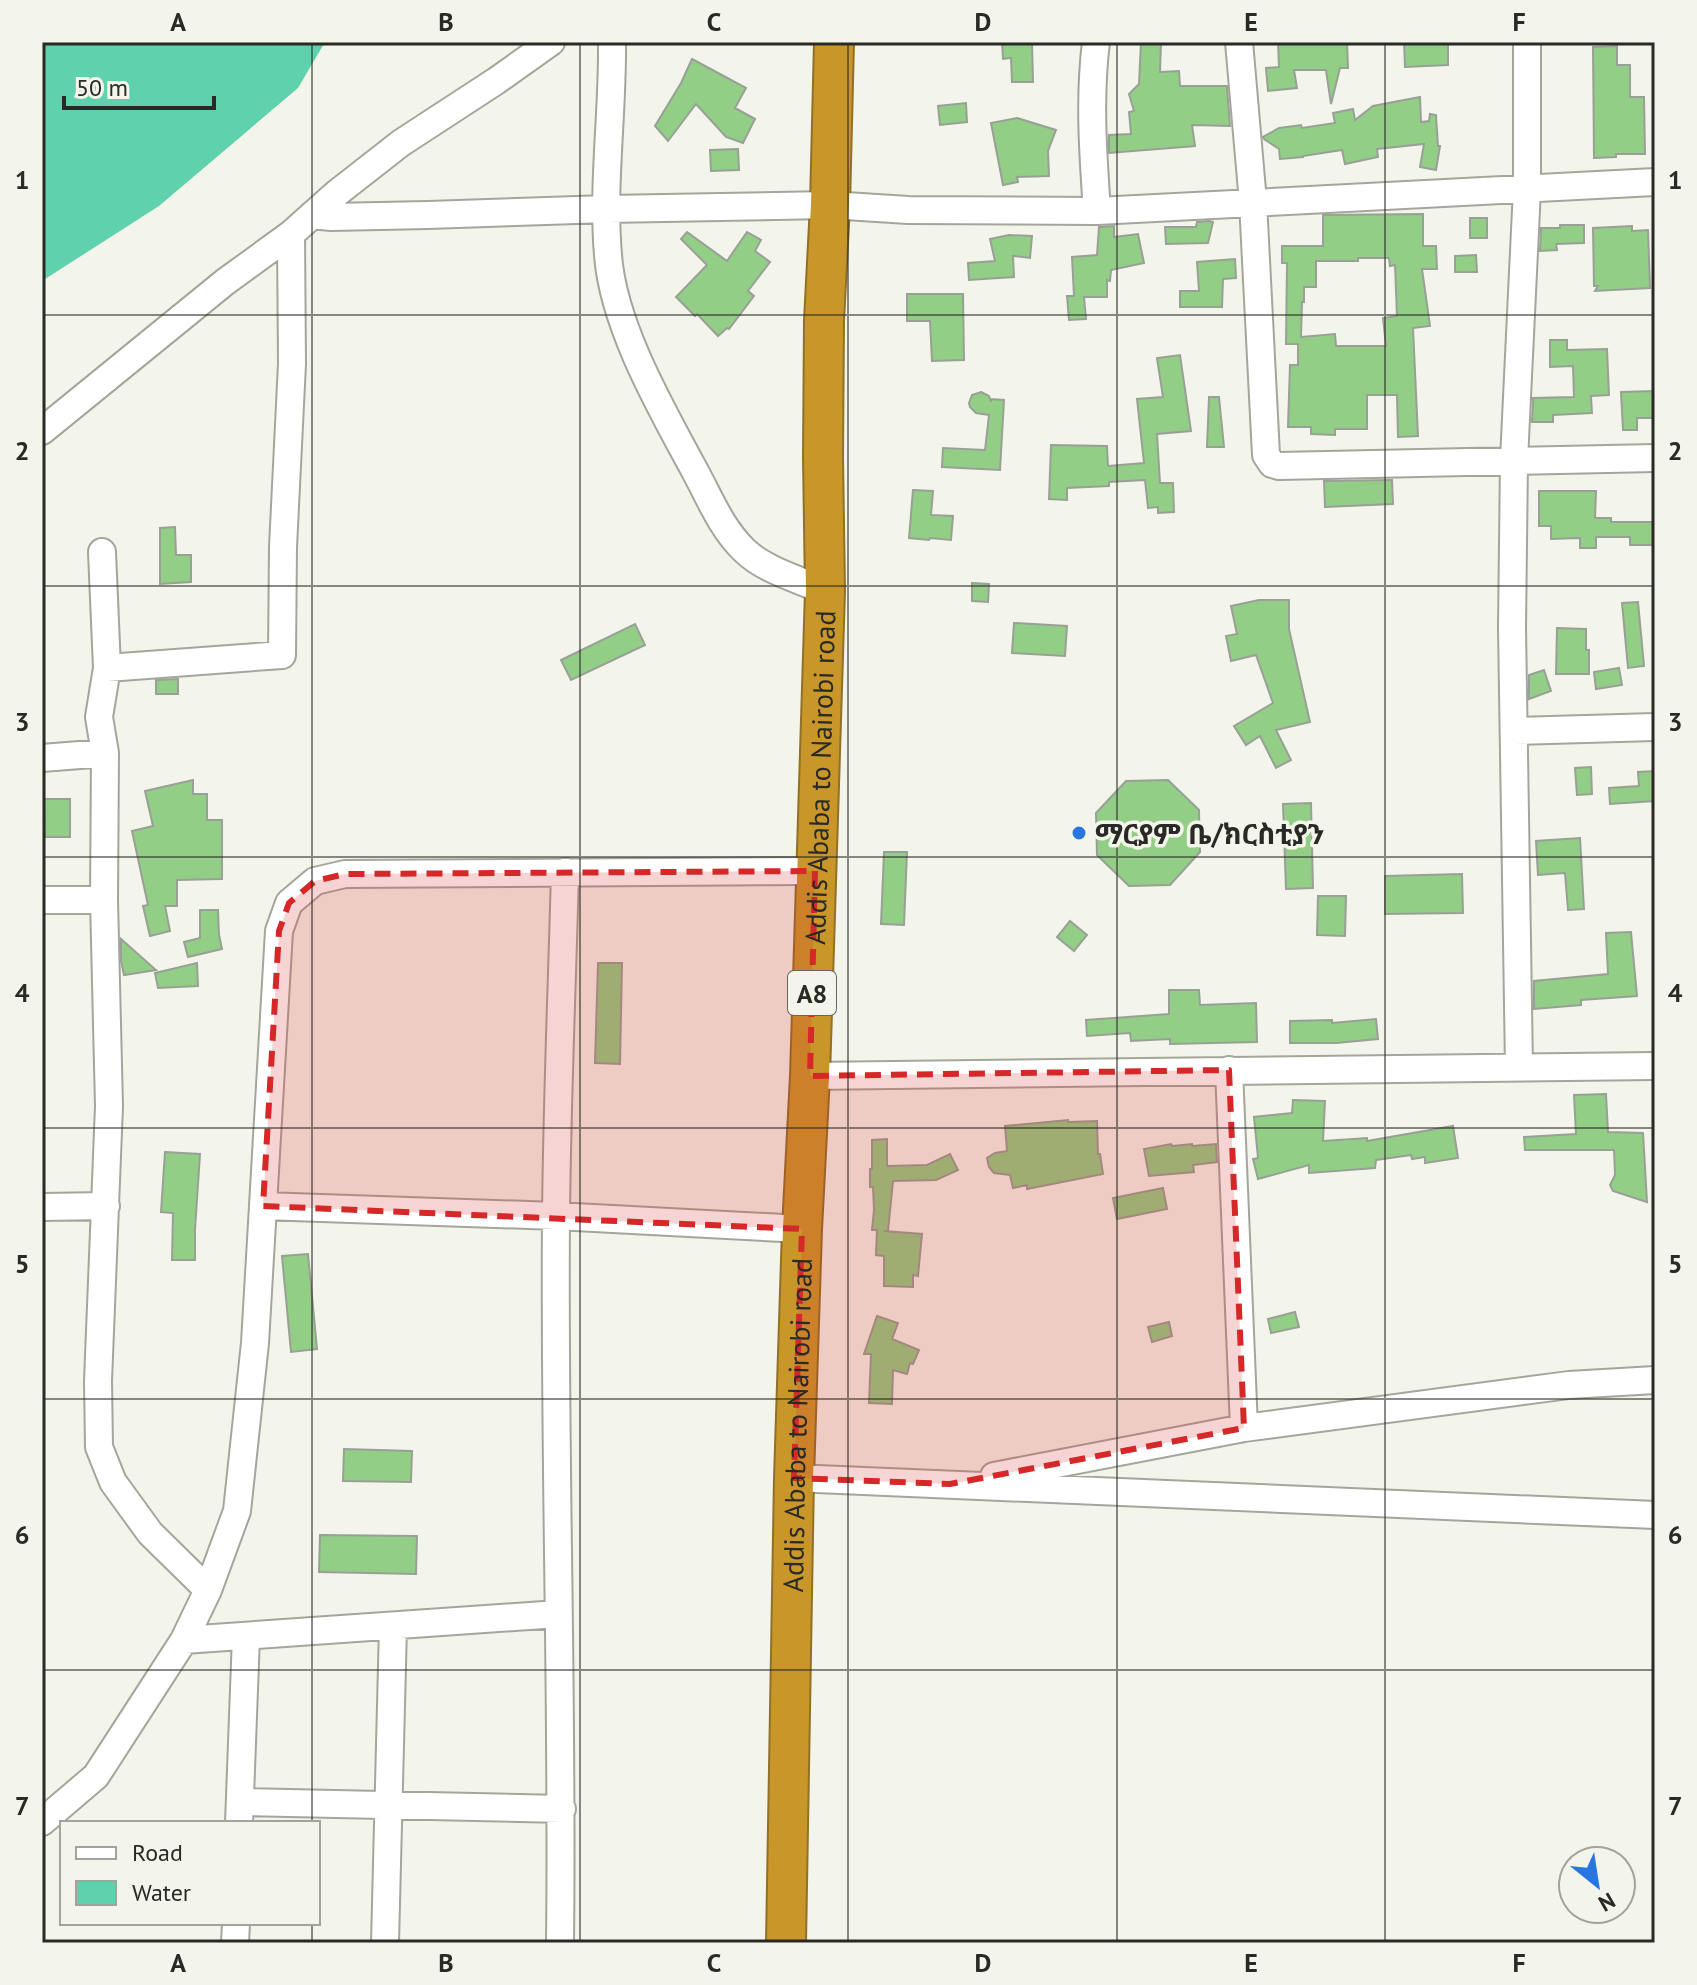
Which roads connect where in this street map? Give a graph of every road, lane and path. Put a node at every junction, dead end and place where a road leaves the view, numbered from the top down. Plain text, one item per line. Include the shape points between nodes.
1 (551, 42) edge
2 (612, 42) edge
3 (834, 42) edge
4 (1096, 42) edge
5 (1239, 42) edge
6 (1527, 42) edge
7 (1655, 182) edge
8 (1527, 189) junction
9 (1253, 202) junction
10 (830, 205) junction
11 (607, 209) junction
12 (1097, 211) junction
13 (312, 215) junction
14 (291, 234) junction
15 (42, 431) edge
16 (1655, 458) edge
17 (1514, 460) junction
18 (102, 552) dead end
19 (825, 591) junction
20 (107, 668) junction
21 (1655, 727) edge
22 (1515, 731) junction
23 (105, 753) junction
24 (42, 758) edge
25 (815, 871) junction
26 (565, 872) junction
27 (42, 900) edge
28 (104, 900) junction
29 (1655, 1066) edge
30 (1519, 1067) junction
31 (1229, 1070) junction
32 (810, 1076) junction
33 (106, 1206) junction
34 (263, 1206) junction
35 (42, 1207) edge
36 (556, 1216) junction
37 (802, 1229) junction
38 (1655, 1380) edge
39 (1244, 1428) junction
40 (794, 1478) junction
41 (950, 1484) junction
42 (1655, 1515) edge
43 (208, 1590) junction
44 (558, 1614) junction
45 (393, 1626) junction
46 (246, 1636) junction
47 (184, 1640) junction
48 (389, 1805) junction
49 (562, 1809) junction
50 (239, 1812) edge
51 (42, 1822) edge
52 (385, 1943) edge
53 (560, 1943) edge
54 (786, 1943) edge

1 - 13 street via 401,143
2 - 11 street
3 - 10 highway, Addis Ababa to Nairobi road / A8
4 - 12 street via 1092,142
5 - 9 street
6 - 8 street
7 - 8 street
8 - 9 street
8 - 17 street
9 - 12 street
9 - 17 street via 1266,455 1272,464
10 - 11 street
10 - 12 street
10 - 19 highway, Addis Ababa to Nairobi road / A8 via 824,321
11 - 13 street
11 - 19 street via 616,303 660,405 729,535 765,565
13 - 14 street
14 - 15 street
14 - 20 street via 282,655
16 - 17 street
17 - 22 street
18 - 20 street
19 - 25 highway, Addis Ababa to Nairobi road / A8
20 - 23 street via 99,717
21 - 22 street
22 - 30 street
23 - 24 street
23 - 28 street
25 - 26 street
25 - 32 highway, Addis Ababa to Nairobi road / A8
26 - 34 street via 345,874 315,881 289,903 279,931
26 - 36 street
27 - 28 street
28 - 33 street
29 - 30 street
30 - 31 street
31 - 32 street
31 - 39 street
32 - 37 highway, Addis Ababa to Nairobi road / A8
33 - 35 street
33 - 43 street via 99,1447 113,1482 150,1533
34 - 36 street
34 - 43 street via 237,1511
36 - 37 street
36 - 44 street
37 - 40 highway, Addis Ababa to Nairobi road / A8
38 - 39 street via 1569,1385
39 - 41 street
40 - 41 street
40 - 54 highway, Addis Ababa to Nairobi road / A8
41 - 42 street
43 - 47 street
44 - 45 street
44 - 49 street
45 - 46 street
45 - 48 street
46 - 47 street
46 - 50 street
47 - 51 street via 96,1776
48 - 49 street
48 - 50 street
48 - 52 street
49 - 53 street

